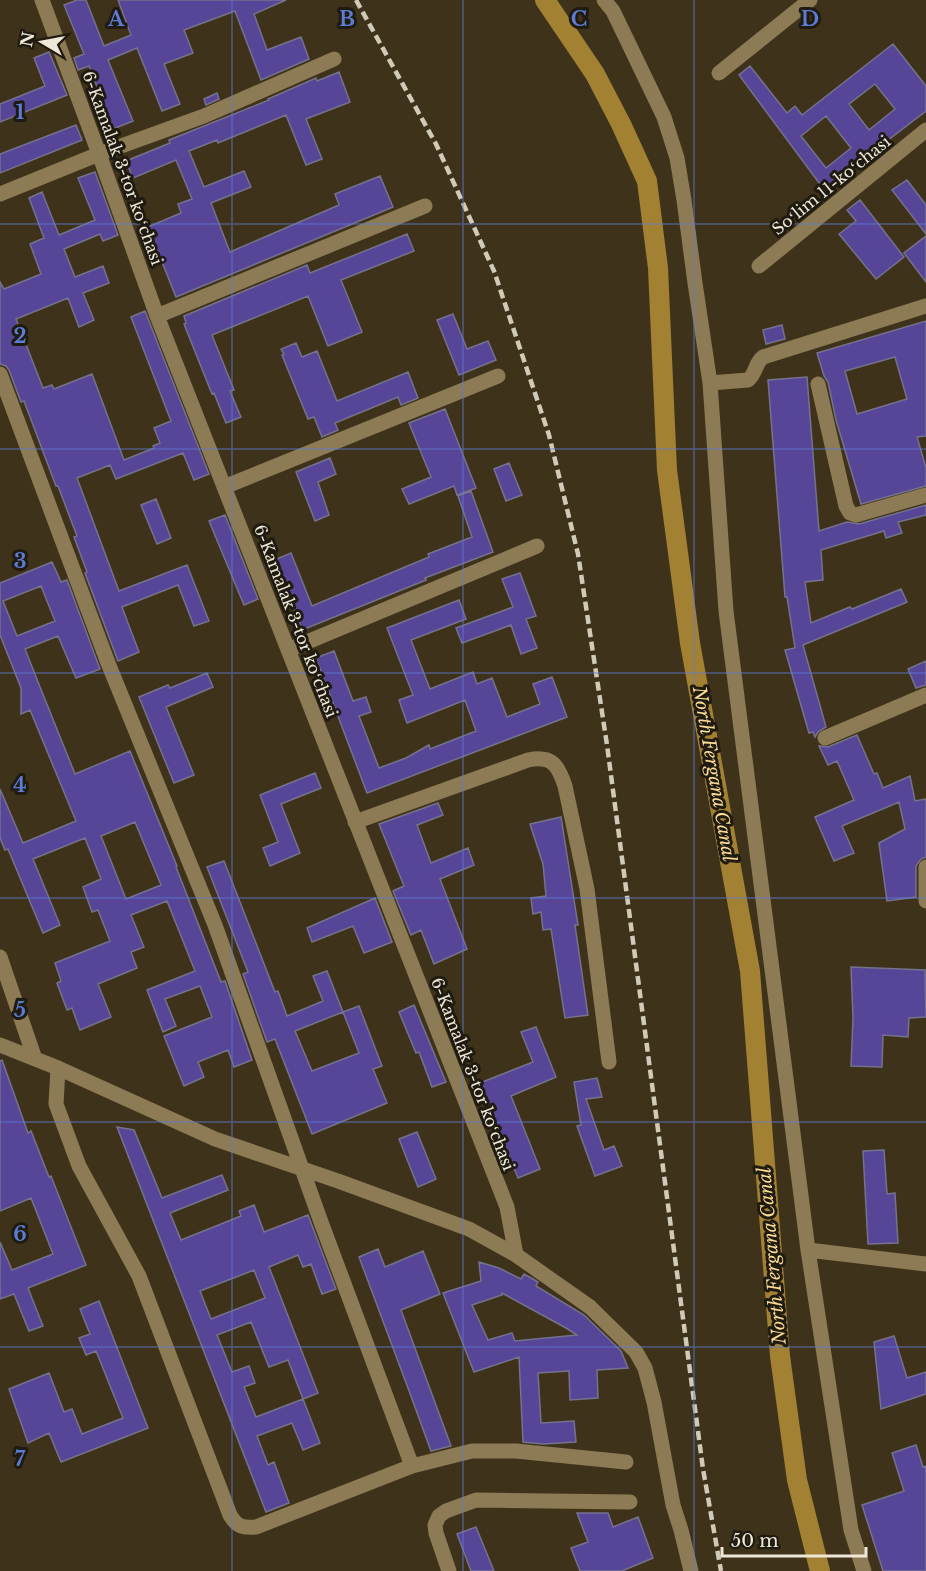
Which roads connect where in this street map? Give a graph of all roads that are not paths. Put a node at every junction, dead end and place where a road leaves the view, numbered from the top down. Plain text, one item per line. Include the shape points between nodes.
1 (42, 0) edge
2 (604, 0) edge
3 (810, 0) edge
4 (333, 59) dead end
5 (719, 74) dead end
6 (926, 130) edge
7 (99, 154) junction
8 (0, 194) edge
9 (424, 206) dead end
10 (759, 267) dead end
11 (926, 306) edge
12 (157, 316) junction
13 (0, 374) edge
14 (498, 376) dead end
15 (710, 383) junction
16 (818, 384) dead end
17 (224, 487) junction
18 (926, 495) edge
19 (537, 546) dead end
20 (288, 650) junction
21 (926, 695) edge
22 (825, 738) dead end
23 (355, 822) junction
24 (926, 867) edge
25 (926, 901) edge
26 (0, 957) edge
27 (0, 1045) edge
28 (35, 1059) junction
29 (609, 1062) dead end
30 (58, 1068) junction
31 (303, 1169) junction
32 (808, 1250) junction
33 (516, 1256) junction
34 (926, 1264) edge
35 (626, 1462) dead end
36 (412, 1466) junction
37 (630, 1502) dead end
38 (449, 1571) edge
39 (691, 1571) edge
40 (864, 1571) edge

1 - 7 street, 6-Kamalak 3-tor koʻchasi
2 - 15 street via 664,117 677,158
3 - 5 street
4 - 7 street via 204,116
6 - 10 street, Soʻlim 11-koʻchasi
7 - 8 street
7 - 12 street, 6-Kamalak 3-tor koʻchasi
9 - 12 street
11 - 15 street via 763,357 748,380
12 - 17 street, 6-Kamalak 3-tor koʻchasi
13 - 31 street via 108,663 214,925
14 - 17 street
15 - 32 street via 726,611
16 - 18 street via 850,513 856,515
17 - 20 street, 6-Kamalak 3-tor koʻchasi
19 - 20 street
20 - 23 street, 6-Kamalak 3-tor koʻchasi
21 - 22 street
23 - 29 street via 528,760 538,758 555,763 560,769 586,889
23 - 33 street, 6-Kamalak 3-tor koʻchasi via 507,1207
24 - 25 street
26 - 28 street
27 - 28 street
28 - 30 street
30 - 31 street via 215,1139
30 - 36 street via 56,1104 79,1166 139,1276 236,1525 256,1527
31 - 33 street via 469,1230
31 - 36 street
32 - 34 street
32 - 40 street via 851,1530
33 - 39 street via 590,1307 636,1352 650,1382 673,1504
35 - 36 street via 516,1451 471,1451
37 - 38 street via 476,1500 446,1511 435,1525

